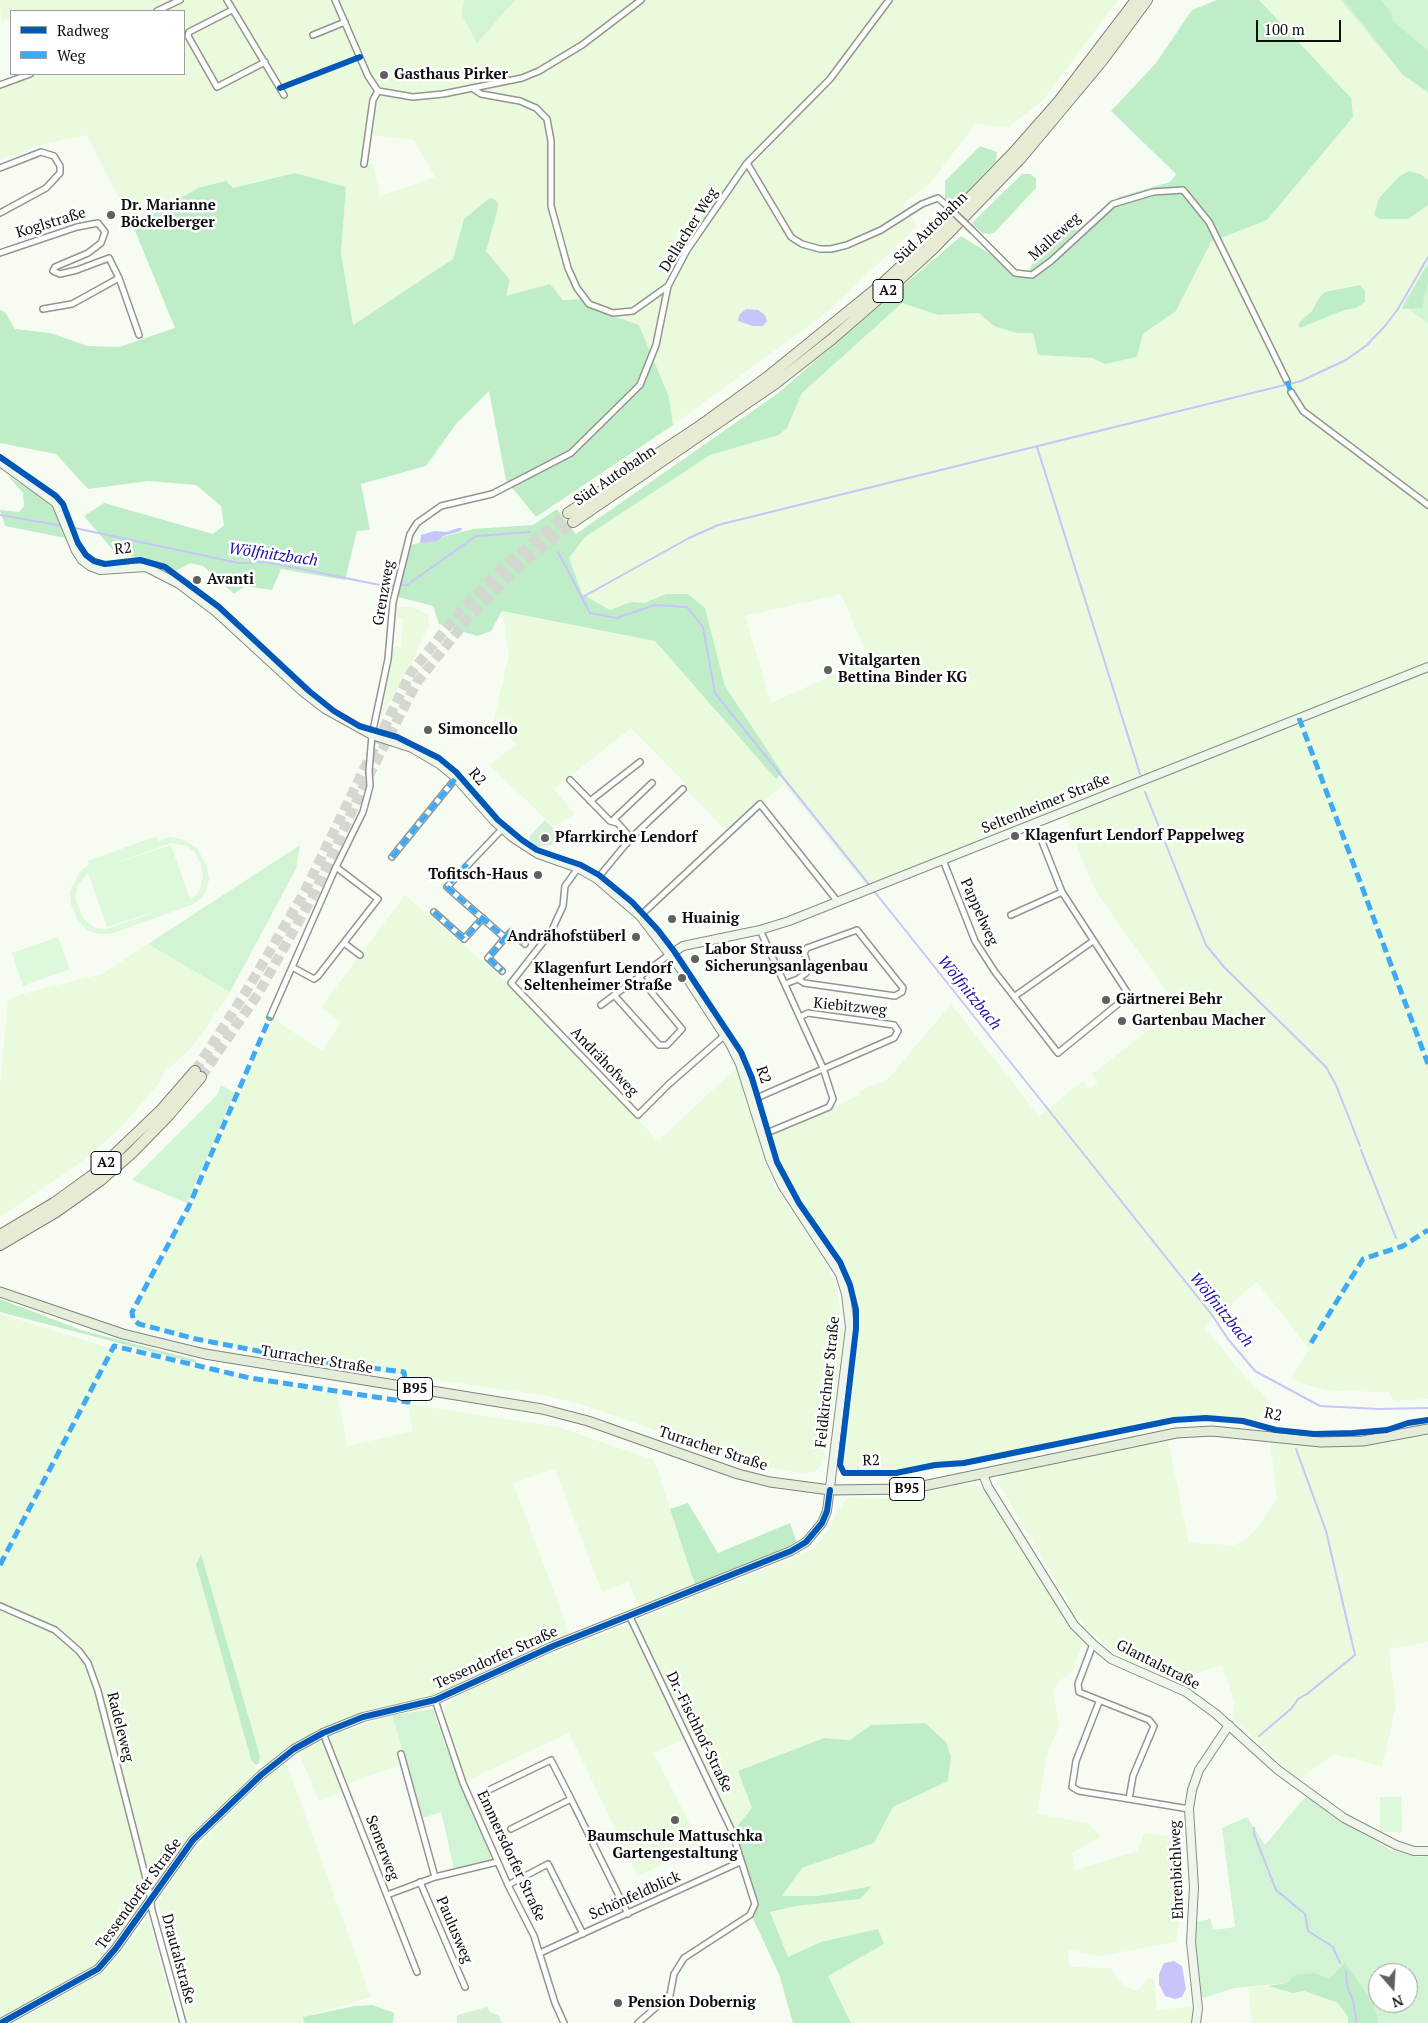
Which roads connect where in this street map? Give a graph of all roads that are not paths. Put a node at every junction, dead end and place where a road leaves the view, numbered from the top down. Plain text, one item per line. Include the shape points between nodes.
1 (180, 0) edge
2 (227, 0) edge
3 (336, 0) edge
4 (642, 0) edge
5 (889, 0) edge
6 (1136, 0) edge
7 (1147, 0) edge
8 (159, 10) edge
9 (232, 10) junction
10 (345, 22) junction
11 (313, 35) dead end
12 (265, 62) junction
13 (28, 75) edge
14 (0, 86) edge
15 (472, 88) junction
16 (378, 91) junction
17 (284, 95) dead end
18 (747, 163) junction
19 (364, 164) dead end
20 (0, 168) edge
21 (0, 213) edge
22 (0, 252) edge
23 (119, 278) junction
24 (668, 286) junction
25 (43, 309) dead end
26 (139, 335) dead end
27 (1287, 381) dead end
28 (1291, 392) dead end
29 (0, 462) edge
30 (1428, 505) edge
31 (1428, 667) edge
32 (372, 735) junction
33 (640, 762) dead end
34 (456, 778) junction
35 (570, 780) dead end
36 (652, 783) dead end
37 (683, 789) dead end
38 (590, 801) junction
39 (618, 824) junction
40 (1035, 824) junction
41 (502, 828) junction
42 (631, 838) junction
43 (392, 857) dead end
44 (943, 860) junction
45 (336, 867) junction
46 (578, 868) junction
47 (597, 879) junction
48 (1062, 892) junction
49 (838, 902) junction
50 (434, 912) dead end
51 (1012, 915) dead end
52 (640, 916) junction
53 (483, 918) junction
54 (760, 930) junction
55 (505, 938) junction
56 (1092, 941) junction
57 (344, 942) junction
58 (525, 944) dead end
59 (671, 954) junction
60 (360, 955) dead end
61 (292, 967) junction
62 (502, 971) dead end
63 (639, 977) junction
64 (798, 979) junction
65 (785, 984) junction
66 (614, 995) junction
67 (1015, 996) junction
68 (601, 1005) dead end
69 (270, 1017) dead end
70 (800, 1017) junction
71 (726, 1035) junction
72 (823, 1068) junction
73 (752, 1100) junction
74 (762, 1135) junction
75 (0, 1234) edge
76 (0, 1245) edge
77 (0, 1292) edge
78 (1428, 1429) edge
79 (983, 1474) junction
80 (830, 1490) junction
81 (0, 1606) edge
82 (629, 1615) junction
83 (1093, 1644) junction
84 (435, 1700) junction
85 (1099, 1702) junction
86 (1229, 1725) junction
87 (322, 1733) junction
88 (401, 1754) dead end
89 (492, 1789) dead end
90 (571, 1799) junction
91 (1129, 1799) junction
92 (1189, 1809) junction
93 (511, 1829) dead end
94 (1428, 1851) edge
95 (497, 1862) junction
96 (740, 1862) junction
97 (436, 1877) junction
98 (420, 1882) junction
99 (508, 1885) junction
100 (387, 1895) junction
101 (150, 1902) junction
102 (628, 1914) junction
103 (583, 1934) junction
104 (540, 1953) junction
105 (417, 1972) dead end
106 (465, 1987) dead end
107 (1, 2023) edge
108 (183, 2023) edge
109 (564, 2023) edge
110 (638, 2023) edge
111 (1196, 2023) edge

1 - 8 street
2 - 9 street
3 - 10 street
4 - 15 street via 582,46 539,72
5 - 18 street, Dellacher Weg via 830,79
6 - 7 highway, Süd Autobahn / A2 via 1059,101 1014,152 881,285 770,375 571,518 776,383 886,293 1022,158 1102,61
9 - 12 street
9 - 12 street via 189,32 188,36 217,87
10 - 11 street
10 - 16 street via 368,76
12 - 17 street
13 - 14 street
15 - 16 street via 413,97
15 - 24 street, Dellacher Weg via 481,94 520,101 536,108 547,119 551,140 551,206 568,268 576,288 589,304 613,313 633,311
16 - 19 street via 373,100
18 - 24 street, Dellacher Weg via 687,250
18 - 27 street, Malleweg, bridge via 791,237 802,244 820,249 847,245 938,198 1015,273 1032,275 1113,204 1153,192 1183,190 1209,222
20 - 21 street, Koglstraße via 41,152 54,156 60,166 60,173 46,188
22 - 23 street, Koglstraße via 77,226 98,223 105,232 101,243 88,254 53,270 60,274 109,258
23 - 25 street via 72,304
23 - 26 street, Koglstraße
24 - 32 street, Grenzweg via 656,345 640,385 571,453 492,494 449,503 428,513 417,523 410,534 395,592 388,659
28 - 30 street via 1303,411
29 - 32 street, Feldkirchner Straße via 56,502 82,560 90,566 100,570 146,568 179,584 216,612 303,692 342,720
31 - 40 street, Seltenheimer Straße
32 - 34 street, Feldkirchner Straße via 412,748
32 - 45 street, Grenzweg via 370,786 364,811
33 - 38 street
34 - 41 street, Feldkirchner Straße
34 - 43 street
35 - 38 street
36 - 39 street via 614,819
37 - 42 street
38 - 39 street via 610,821
39 - 42 street
40 - 44 street, Seltenheimer Straße
40 - 48 street, Pappelweg
41 - 46 street, Feldkirchner Straße via 526,847
41 - 53 street via 447,887
42 - 47 street
44 - 49 street, Seltenheimer Straße
44 - 67 street, Pappelweg via 975,941
45 - 57 street via 378,899
45 - 61 street, Grenzweg
46 - 47 street, Feldkirchner Straße
46 - 71 street, Andrähofweg via 565,886 563,906 551,932 511,982 638,1115
47 - 52 street, Feldkirchner Straße
48 - 51 street, Pappelweg
48 - 56 street, Pappelweg
49 - 52 street via 760,804
49 - 54 street, Seltenheimer Straße
50 - 53 street via 464,939
52 - 59 street, Feldkirchner Straße
53 - 55 street
54 - 59 street, Seltenheimer Straße via 683,946
54 - 65 street
55 - 58 street via 511,932
55 - 62 street via 488,958
56 - 67 street
56 - 67 street, Pappelweg via 1128,995 1058,1052
57 - 60 street
57 - 61 street via 314,979
59 - 63 street
59 - 71 street, Feldkirchner Straße
61 - 69 street, Grenzweg
63 - 66 street
63 - 66 street via 682,1029 667,1045 658,1045
64 - 64 street via 804,983 895,996 902,992 857,930 807,948 804,953 806,973
64 - 65 street
65 - 70 street
66 - 68 street
70 - 72 street
70 - 72 street, Kiebitzweg via 808,1013 894,1025 898,1031 894,1038
71 - 73 street, Feldkirchner Straße
72 - 73 street
72 - 74 street via 832,1104
73 - 74 street, Feldkirchner Straße
74 - 80 street, Feldkirchner Straße via 782,1185 834,1261 846,1294 849,1344
75 - 76 highway, A2 via 54,1203 94,1174 198,1074 169,1115 132,1153 56,1212
77 - 80 main road, Turracher Straße / B95 via 123,1334 205,1354 542,1409 588,1421 738,1474
78 - 79 main road, Turracher Straße / B95 via 1363,1441 1329,1442 1212,1431 1176,1433
79 - 80 main road, Turracher Straße / B95 via 908,1488
79 - 83 street, Glantalstraße via 1074,1625
80 - 82 street, Tessendorfer Straße via 822,1523 806,1542 791,1551
81 - 101 street, Radeleweg via 55,1630 69,1640 88,1663 150,1890
82 - 84 street, Tessendorfer Straße
82 - 96 street, Dr.-Fischhof-Straße via 731,1829
83 - 85 street via 1078,1689
83 - 86 street, Glantalstraße via 1112,1659 1186,1692
84 - 87 street, Tessendorfer Straße via 362,1718
84 - 95 street, Emmersdorfer Straße via 454,1760
85 - 91 street via 1148,1720 1154,1726 1133,1776
85 - 91 street via 1076,1761 1072,1787
86 - 92 street, Ehrenbichlweg via 1199,1770
86 - 94 street, Glantalstraße via 1278,1770 1344,1818 1396,1845 1414,1851
87 - 100 street, Semerweg
87 - 101 street, Tessendorfer Straße via 294,1749 261,1775 193,1840
88 - 97 street
89 - 90 street via 551,1760
90 - 93 street
90 - 102 street
91 - 92 street
92 - 111 street, Ehrenbichlweg
95 - 97 street
95 - 99 street, Emmersdorfer Straße
96 - 102 street, Schönfeldblick
96 - 110 street, Dr.-Fischhof-Straße via 754,1900 752,1911 684,1958 674,1974 670,1995
97 - 98 street
98 - 100 street
98 - 106 street, Paulusweg
99 - 103 street via 548,1864
99 - 104 street, Emmersdorfer Straße
100 - 105 street, Semerweg
101 - 107 street, Tessendorfer Straße via 98,1968
101 - 108 street, Drautalstraße
102 - 103 street, Schönfeldblick
103 - 104 street, Schönfeldblick
104 - 109 street, Emmersdorfer Straße

